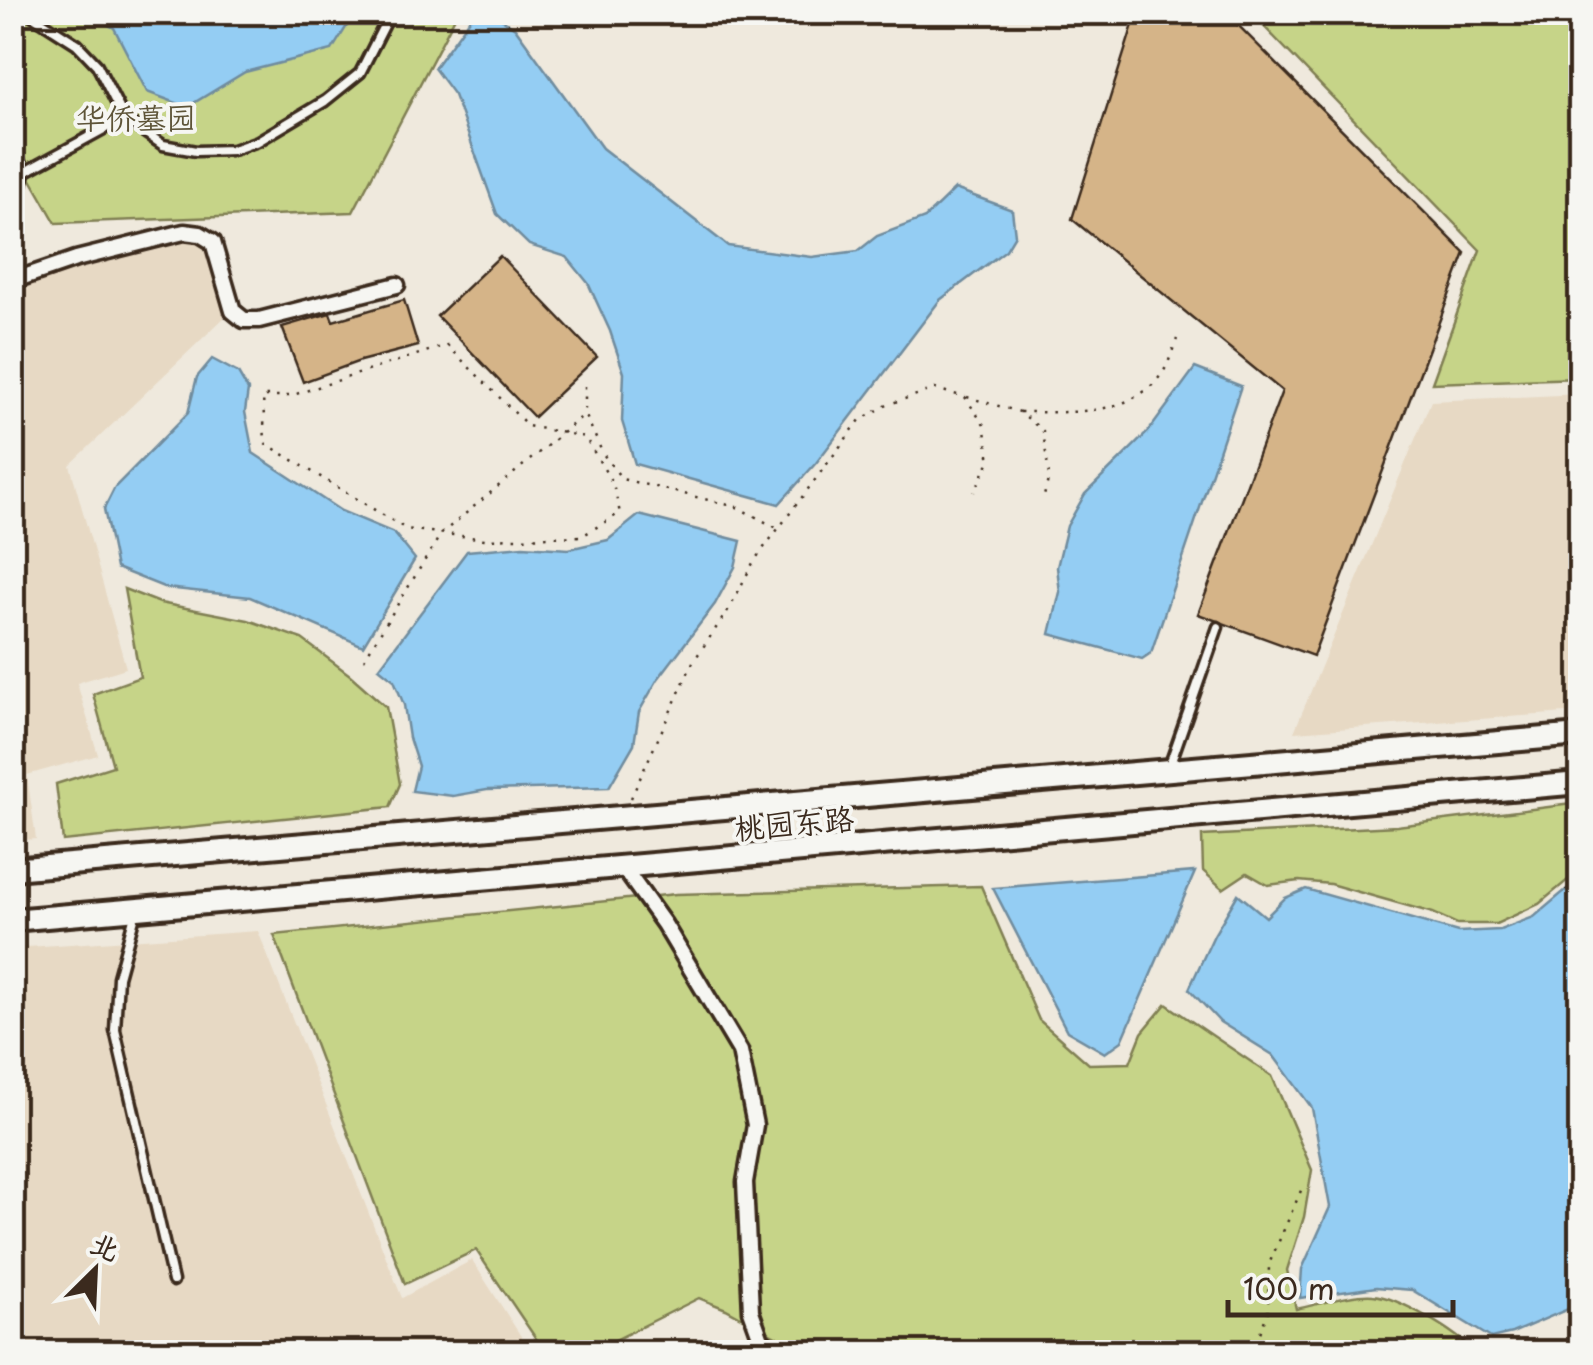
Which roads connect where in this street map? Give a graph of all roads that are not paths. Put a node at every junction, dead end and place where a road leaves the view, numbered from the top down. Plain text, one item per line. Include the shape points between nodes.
1 (27, 12) edge
2 (392, 12) edge
3 (124, 118) junction
4 (12, 153) edge
5 (22, 173) junction
6 (12, 208) edge
7 (12, 281) edge
8 (397, 285) dead end
9 (1218, 627) dead end
10 (1580, 735) edge
11 (1168, 771) junction
12 (1580, 783) edge
13 (624, 868) junction
14 (12, 870) edge
15 (136, 910) junction
16 (12, 920) edge
17 (173, 1282) dead end
18 (775, 1352) edge

1 - 3 lane via 97,65
2 - 3 lane via 360,74 258,141 233,150 162,145
3 - 5 lane
4 - 5 street
5 - 6 street
7 - 8 street via 184,232 213,242 233,311 244,320
9 - 11 lane
10 - 11 main road, 桃园东路
11 - 14 main road, 桃园东路
12 - 13 main road, 桃园东路
13 - 15 main road, 桃园东路
13 - 18 street via 740,1051 756,1125 745,1182 751,1311 761,1339
15 - 16 main road, 桃园东路
15 - 17 lane via 118,976 115,1030

